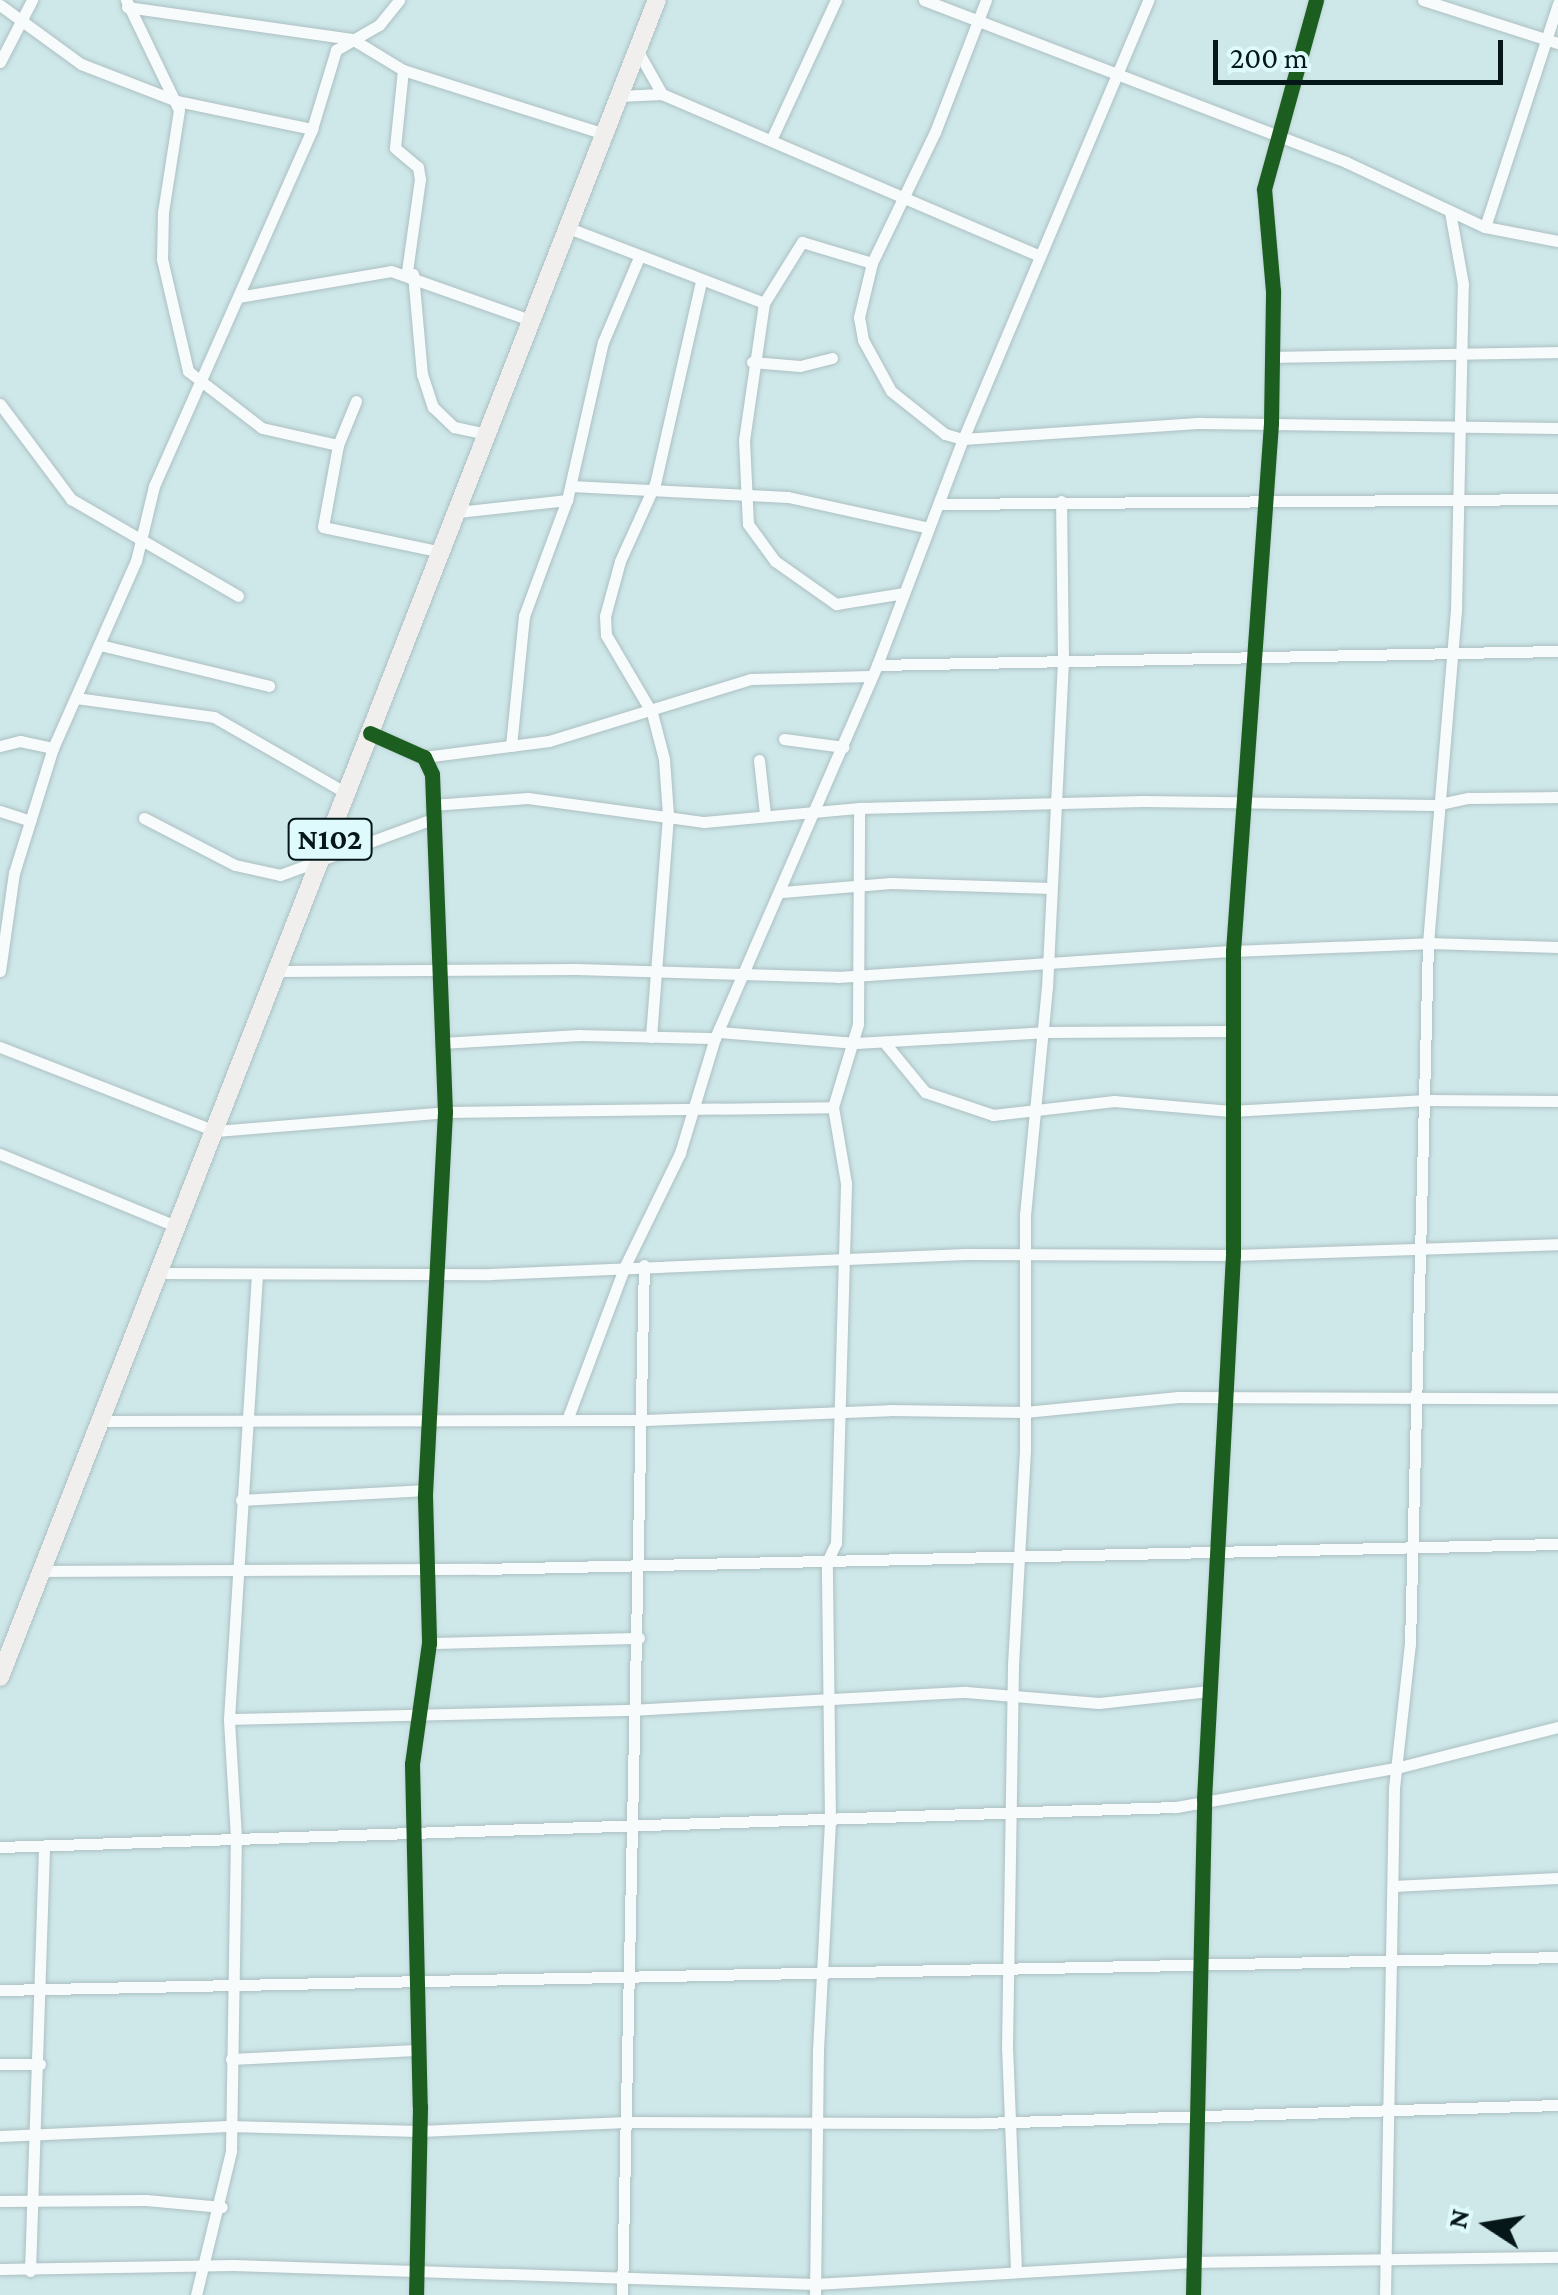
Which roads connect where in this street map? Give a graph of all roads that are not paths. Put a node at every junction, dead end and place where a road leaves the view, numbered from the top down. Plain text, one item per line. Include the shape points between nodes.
1 (32, 0) edge
2 (399, 0) edge
3 (657, 0) edge
4 (836, 0) edge
5 (924, 0) edge
6 (986, 0) edge
7 (1148, 0) edge
8 (1316, 0) edge
9 (1422, 0) edge
10 (127, 3) edge
11 (1558, 4) edge
12 (0, 5) edge
13 (978, 20) junction
14 (20, 21) junction
15 (352, 39) junction
16 (1544, 39) junction
17 (1558, 43) edge
18 (637, 50) junction
19 (0, 62) edge
20 (402, 70) junction
21 (1116, 76) junction
22 (662, 94) junction
23 (618, 96) junction
24 (177, 101) junction
25 (312, 129) junction
26 (602, 133) junction
27 (1275, 135) junction
28 (770, 140) junction
29 (904, 195) junction
30 (1450, 212) junction
31 (566, 227) junction
32 (1485, 227) junction
33 (1558, 241) edge
34 (639, 256) junction
35 (1040, 256) junction
36 (872, 263) junction
37 (410, 273) junction
38 (700, 282) junction
39 (238, 297) junction
40 (764, 303) junction
41 (530, 320) junction
42 (1558, 352) edge
43 (1461, 353) junction
44 (832, 358) dead end
45 (1273, 358) junction
46 (752, 362) junction
47 (201, 384) junction
48 (356, 401) dead end
49 (0, 404) edge
50 (1272, 424) junction
51 (1458, 427) junction
52 (1558, 428) edge
53 (487, 434) junction
54 (963, 439) junction
55 (338, 445) junction
56 (570, 486) junction
57 (650, 495) junction
58 (743, 498) junction
59 (1456, 498) junction
60 (1558, 499) edge
61 (567, 500) junction
62 (1061, 502) junction
63 (939, 504) junction
64 (1264, 505) junction
65 (458, 512) junction
66 (930, 528) junction
67 (142, 543) junction
68 (442, 552) junction
69 (904, 593) junction
70 (238, 596) dead end
71 (100, 645) junction
72 (1558, 651) edge
73 (1254, 654) junction
74 (1453, 654) junction
75 (1063, 661) junction
76 (874, 670) junction
77 (270, 686) dead end
78 (76, 698) junction
79 (652, 713) junction
80 (370, 733) junction
81 (784, 739) dead end
82 (0, 746) edge
83 (511, 746) junction
84 (842, 747) junction
85 (53, 748) junction
86 (424, 758) junction
87 (758, 760) dead end
88 (348, 794) junction
89 (1558, 796) edge
90 (1246, 800) junction
91 (1435, 805) junction
92 (1056, 806) junction
93 (859, 808) junction
94 (0, 811) edge
95 (432, 812) junction
96 (815, 812) junction
97 (765, 814) junction
98 (668, 816) junction
99 (144, 818) dead end
100 (30, 822) junction
101 (323, 857) junction
102 (857, 885) junction
103 (1052, 888) junction
104 (782, 892) junction
105 (1428, 943) junction
106 (1558, 947) edge
107 (1233, 950) junction
108 (1046, 961) junction
109 (0, 970) edge
110 (660, 970) junction
111 (279, 972) junction
112 (436, 973) junction
113 (855, 975) junction
114 (746, 976) junction
115 (1044, 1032) junction
116 (1230, 1032) junction
117 (717, 1035) junction
118 (652, 1037) junction
119 (884, 1042) junction
120 (856, 1043) junction
121 (441, 1044) junction
122 (0, 1047) edge
123 (1426, 1100) junction
124 (1558, 1101) edge
125 (694, 1104) junction
126 (834, 1107) junction
127 (1232, 1110) junction
128 (445, 1112) junction
129 (1033, 1114) junction
130 (216, 1131) junction
131 (0, 1154) edge
132 (178, 1227) junction
133 (1558, 1244) edge
134 (1417, 1249) junction
135 (1025, 1253) junction
136 (1232, 1255) junction
137 (844, 1261) junction
138 (644, 1265) junction
139 (624, 1268) junction
140 (160, 1273) junction
141 (440, 1274) junction
142 (257, 1275) junction
143 (1222, 1396) junction
144 (1558, 1398) edge
145 (1414, 1400) junction
146 (1025, 1412) junction
147 (837, 1413) junction
148 (432, 1420) junction
149 (567, 1420) junction
150 (645, 1420) junction
151 (98, 1421) junction
152 (246, 1422) junction
153 (426, 1490) junction
154 (241, 1500) junction
155 (1558, 1544) edge
156 (1412, 1550) junction
157 (1215, 1552) junction
158 (1020, 1555) junction
159 (827, 1562) junction
160 (637, 1565) junction
161 (425, 1569) junction
162 (236, 1570) junction
163 (42, 1571) junction
164 (640, 1638) junction
165 (429, 1643) junction
166 (0, 1677) edge
167 (1209, 1691) junction
168 (1013, 1696) junction
169 (827, 1699) junction
170 (630, 1710) junction
171 (416, 1713) junction
172 (229, 1718) junction
173 (1558, 1727) edge
174 (1396, 1768) junction
175 (1204, 1799) junction
176 (1013, 1816) junction
177 (830, 1822) junction
178 (629, 1828) junction
179 (412, 1830) junction
180 (236, 1838) junction
181 (0, 1847) edge
182 (44, 1847) junction
183 (1558, 1878) edge
184 (1392, 1886) junction
185 (1558, 1957) edge
186 (1390, 1960) junction
187 (1203, 1968) junction
188 (1008, 1969) junction
189 (824, 1970) junction
190 (630, 1975) junction
191 (416, 1977) junction
192 (234, 1983) junction
193 (0, 1990) edge
194 (40, 1990) junction
195 (416, 2050) junction
196 (231, 2058) junction
197 (0, 2064) edge
198 (40, 2064) junction
199 (1558, 2105) edge
200 (1386, 2113) junction
201 (1198, 2117) junction
202 (1012, 2120) junction
203 (626, 2122) junction
204 (816, 2124) junction
205 (228, 2126) junction
206 (420, 2131) junction
207 (0, 2136) edge
208 (38, 2136) junction
209 (0, 2201) edge
210 (31, 2202) junction
211 (222, 2207) junction
212 (1558, 2258) edge
213 (1194, 2262) junction
214 (1386, 2263) junction
215 (207, 2266) junction
216 (0, 2269) edge
217 (1016, 2270) junction
218 (30, 2271) junction
219 (417, 2274) junction
220 (622, 2276) junction
221 (815, 2290) edge
222 (196, 2295) edge
223 (416, 2295) edge
224 (622, 2295) edge
225 (1193, 2295) edge
226 (1385, 2295) edge

1 - 14 street
2 - 15 street via 379,25
3 - 18 main road, N102
4 - 28 street
5 - 13 street
6 - 13 street
7 - 21 street
8 - 27 street
9 - 16 street
10 - 15 street
10 - 24 street
11 - 16 street
12 - 14 street
13 - 21 street
13 - 29 street
14 - 19 street
14 - 24 street via 80,64
15 - 20 street
15 - 25 street via 336,50
16 - 17 street
16 - 32 street
18 - 22 street
18 - 23 main road, N102
20 - 26 street
20 - 37 street via 395,148 418,167 420,179
21 - 27 street
21 - 35 street
22 - 23 street via 639,90
22 - 28 street
23 - 26 main road, N102
24 - 25 street
24 - 47 street via 162,259 188,371
25 - 39 street
26 - 31 main road, N102
27 - 30 street
27 - 45 street via 1264,189
28 - 29 street
29 - 35 street
29 - 36 street
30 - 32 street
30 - 43 street via 1463,284
31 - 34 street
31 - 41 main road, N102
32 - 33 street
34 - 38 street
34 - 56 street via 603,342
35 - 54 street
36 - 40 street via 802,242
36 - 54 street via 859,317 875,366 892,391 946,434
37 - 39 street via 376,272
37 - 41 street
37 - 53 street via 422,374 433,407 454,427
38 - 40 street
38 - 57 street
39 - 47 street
40 - 46 street
41 - 53 main road, N102
42 - 43 street
43 - 45 street
43 - 51 street
44 - 46 street via 800,366
45 - 50 street
46 - 58 street
47 - 55 street via 262,428
47 - 67 street via 151,496
48 - 55 street
49 - 67 street via 70,500
50 - 51 street
50 - 54 street
50 - 64 street
51 - 52 street
51 - 59 street
53 - 65 main road, N102
54 - 63 street
55 - 68 street via 323,527
56 - 57 street
56 - 61 street
57 - 58 street
57 - 79 street via 620,561 604,628
58 - 66 street via 788,497
58 - 69 street via 763,547 818,594 840,604
59 - 60 street
59 - 64 street
59 - 74 street
61 - 65 street
61 - 83 street via 524,616
62 - 63 street
62 - 64 street
62 - 75 street
63 - 66 street
64 - 73 street
65 - 68 main road, N102
66 - 69 street
67 - 70 street
67 - 71 street
68 - 80 main road, N102
69 - 76 street
71 - 77 street
71 - 78 street
72 - 74 street
73 - 74 street
73 - 75 street
73 - 90 street
74 - 91 street
75 - 76 street
75 - 92 street
76 - 79 street via 751,679
76 - 84 street
78 - 85 street
78 - 88 street via 214,718
79 - 83 street
79 - 98 street via 663,747
80 - 86 street
80 - 88 main road, N102
81 - 84 street
82 - 85 street via 20,740
83 - 86 street
84 - 96 street
85 - 100 street
86 - 95 street via 432,774
87 - 97 street
88 - 101 main road, N102
89 - 91 street
90 - 91 street
90 - 92 street
90 - 107 street
91 - 105 street
92 - 93 street
92 - 103 street
93 - 96 street
93 - 102 street
94 - 100 street
95 - 98 street via 528,798
95 - 101 street
95 - 112 street
96 - 97 street
96 - 104 street
97 - 98 street via 724,822
98 - 110 street
99 - 101 street via 256,872 294,872
100 - 109 street via 6,910
101 - 111 main road, N102
102 - 103 street
102 - 104 street
102 - 113 street
103 - 108 street
104 - 114 street
105 - 106 street
105 - 107 street
105 - 123 street
107 - 108 street
107 - 116 street
108 - 113 street
108 - 115 street
110 - 112 street
110 - 114 street
110 - 118 street
111 - 112 street
111 - 130 main road, N102
112 - 121 street
113 - 114 street
113 - 120 street
114 - 117 street
115 - 116 street
115 - 119 street
115 - 129 street
116 - 127 street
117 - 118 street
117 - 120 street
117 - 125 street
118 - 121 street
119 - 120 street
119 - 129 street via 937,1100 992,1115
120 - 126 street
121 - 128 street
122 - 130 street
123 - 124 street
123 - 127 street
123 - 134 street
125 - 126 street
125 - 128 street
125 - 139 street via 680,1153
126 - 137 street via 845,1170
127 - 129 street via 1114,1101
127 - 136 street
128 - 130 street
128 - 141 street
129 - 135 street
130 - 132 main road, N102
131 - 132 street
132 - 140 main road, N102
133 - 134 street
134 - 136 street
134 - 145 street
135 - 136 street
135 - 137 street
135 - 146 street
136 - 143 street
137 - 138 street
137 - 147 street
138 - 139 street
138 - 150 street
139 - 141 street
139 - 149 street
140 - 142 street
140 - 151 main road, N102
141 - 142 street
141 - 148 street
142 - 152 street
143 - 145 street
143 - 146 street
143 - 157 street
144 - 145 street
145 - 156 street
146 - 147 street
146 - 158 street
147 - 150 street
147 - 159 street via 836,1543
148 - 149 street
148 - 152 street
148 - 153 street
149 - 150 street
150 - 160 street
151 - 152 street
151 - 163 main road, N102
152 - 154 street
153 - 154 street
153 - 161 street
154 - 162 street
155 - 156 street
156 - 157 street
156 - 174 street
157 - 158 street
157 - 167 street
158 - 159 street
158 - 168 street
159 - 160 street
159 - 169 street
160 - 161 street
160 - 164 street
161 - 162 street
161 - 165 street
162 - 163 street
162 - 172 street
163 - 166 main road, N102
164 - 165 street
164 - 170 street
165 - 171 street
167 - 168 street via 1099,1703
167 - 175 street
168 - 169 street
168 - 176 street
169 - 170 street
169 - 177 street
170 - 171 street
170 - 178 street
171 - 172 street
171 - 179 street
172 - 180 street
173 - 174 street
174 - 175 street
174 - 184 street
175 - 176 street via 1176,1807
175 - 187 street
176 - 177 street
176 - 188 street
177 - 178 street
177 - 189 street
178 - 179 street
178 - 190 street
179 - 180 street
179 - 191 street
180 - 182 street
180 - 192 street
181 - 182 street
182 - 194 street
183 - 184 street
184 - 186 street
185 - 186 street
186 - 187 street
186 - 200 street
187 - 188 street
187 - 201 street
188 - 189 street
188 - 202 street
189 - 190 street
189 - 204 street
190 - 191 street
190 - 203 street
191 - 192 street
191 - 195 street
192 - 194 street
192 - 196 street
193 - 194 street
194 - 198 street
195 - 196 street
195 - 206 street
196 - 205 street
197 - 198 street
198 - 208 street
199 - 200 street
200 - 201 street
200 - 214 street
201 - 202 street
201 - 213 street
202 - 204 street
202 - 217 street
203 - 204 street
203 - 206 street
203 - 220 street
204 - 221 street
205 - 206 street
205 - 208 street
205 - 211 street via 232,2151
206 - 219 street
207 - 208 street
208 - 210 street
209 - 210 street
210 - 211 street via 146,2200
210 - 218 street
211 - 215 street
212 - 214 street
213 - 214 street
213 - 217 street
213 - 225 street
214 - 226 street
215 - 218 street
215 - 219 street
215 - 222 street
216 - 218 street
217 - 221 street
219 - 220 street
219 - 223 street
220 - 221 street
220 - 224 street

